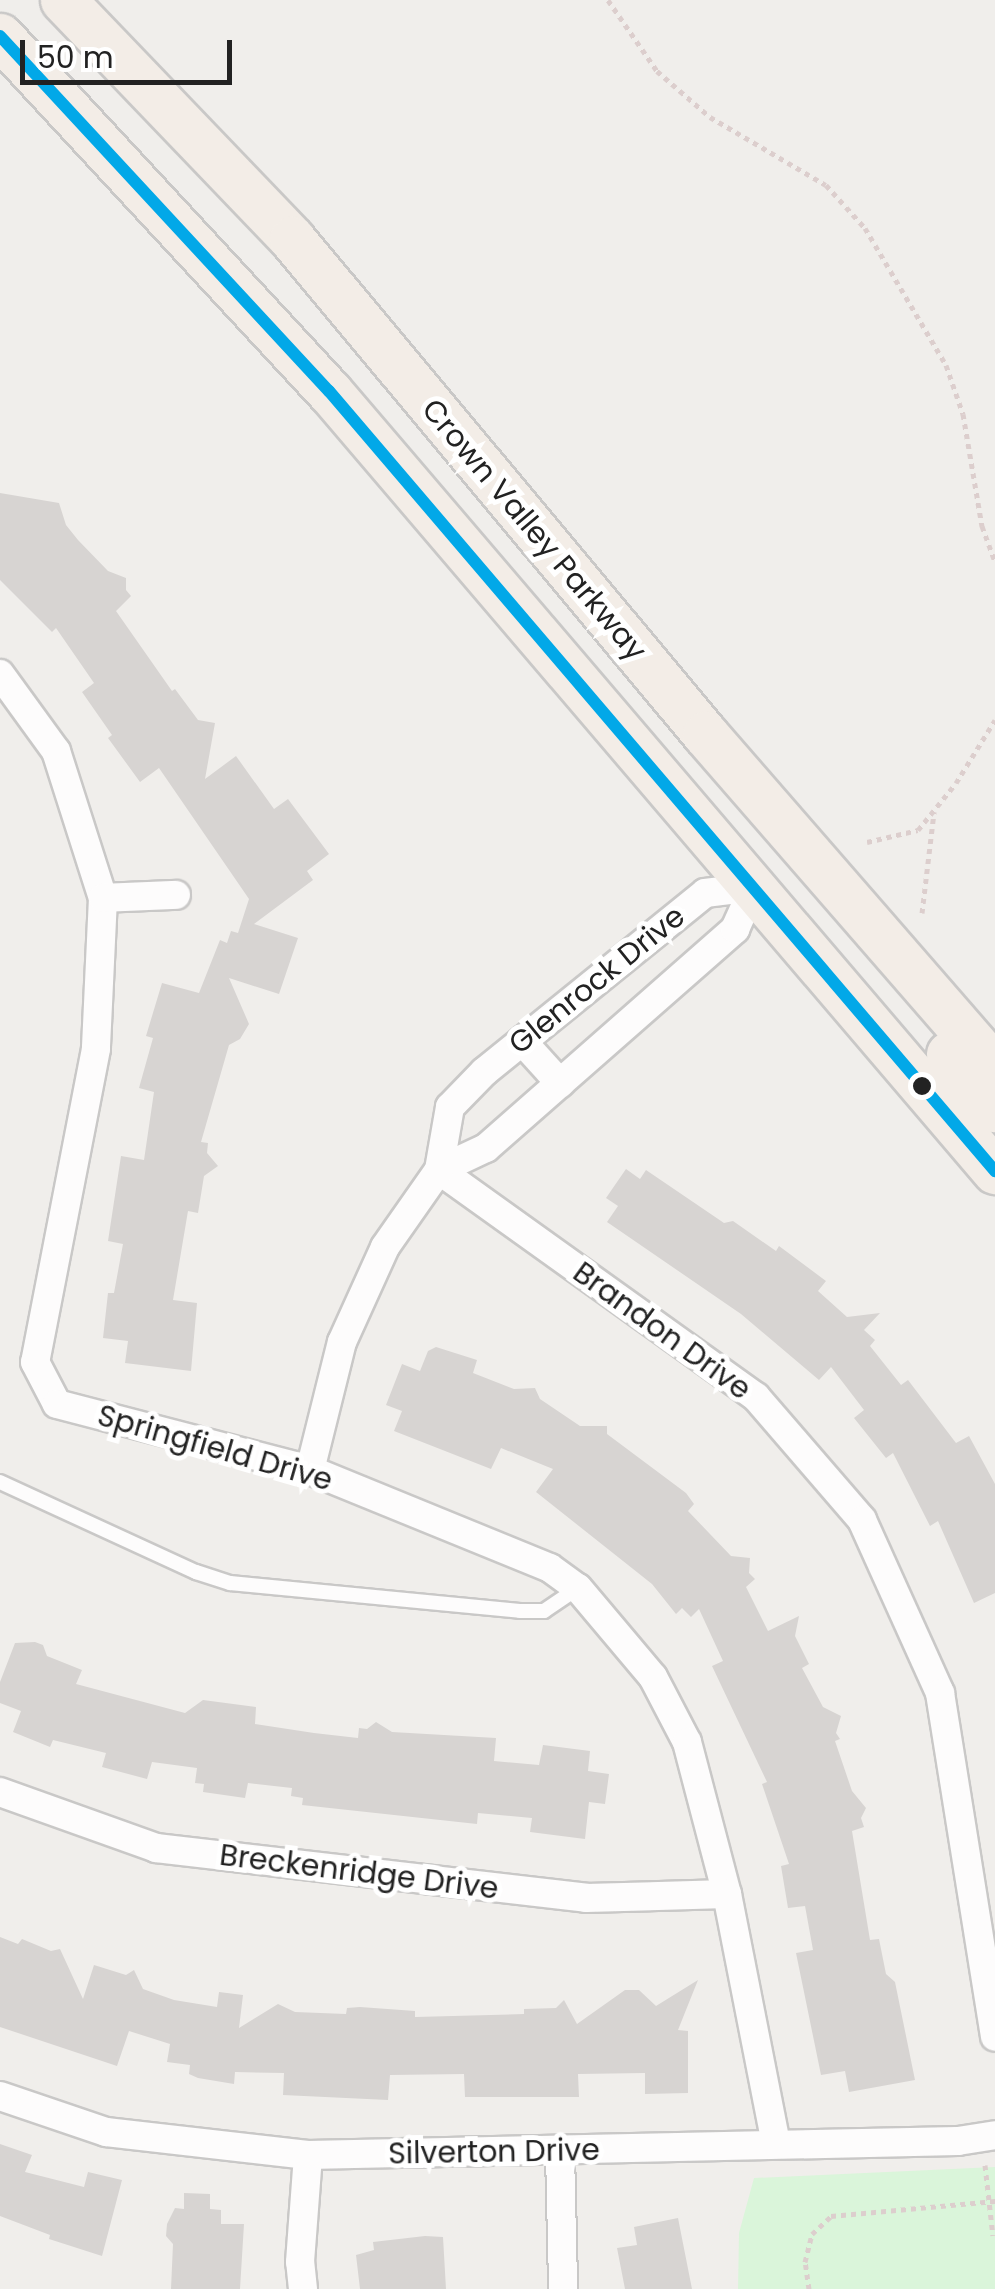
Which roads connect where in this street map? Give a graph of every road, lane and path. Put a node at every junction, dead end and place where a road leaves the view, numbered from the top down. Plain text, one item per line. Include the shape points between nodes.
1 (62, 0) edge
2 (608, 0) edge
3 (0, 36) edge
4 (995, 562) edge
5 (0, 674) edge
6 (995, 720) edge
7 (705, 734) junction
8 (934, 810) junction
9 (867, 842) dead end
10 (754, 887) junction
11 (176, 895) dead end
12 (103, 898) junction
13 (922, 913) dead end
14 (522, 1042) junction
15 (995, 1068) edge
16 (560, 1083) junction
17 (995, 1109) edge
18 (439, 1170) junction
19 (995, 1171) edge
20 (310, 1470) junction
21 (0, 1482) edge
22 (578, 1588) junction
23 (0, 1792) edge
24 (727, 1894) junction
25 (995, 2037) edge
26 (0, 2096) edge
27 (995, 2135) edge
28 (776, 2143) junction
29 (560, 2152) junction
30 (308, 2154) junction
31 (985, 2164) dead end
32 (992, 2201) edge
33 (992, 2236) dead end
34 (303, 2289) edge
35 (563, 2289) edge
36 (809, 2289) edge

1 - 7 main road, Crown Valley Parkway via 292,240
2 - 4 path via 658,71 710,117 826,186 865,228 946,364
3 - 10 main road via 294,352
5 - 12 street, Springfield Drive via 56,751
6 - 8 path
7 - 10 main road via 700,766 764,854
7 - 15 main road, Crown Valley Parkway
8 - 9 path via 918,830
8 - 13 path
10 - 14 street, Glenrock Drive via 705,892
10 - 16 street, Glenrock Drive via 735,929
10 - 17 main road via 785,880 815,898
10 - 19 main road
11 - 12 street
12 - 20 street, Springfield Drive via 96,1049 35,1362 57,1404
14 - 16 street
14 - 18 street, Glenrock Drive via 450,1107
16 - 18 street, Glenrock Drive via 486,1148
18 - 20 street, Glenrock Drive via 385,1246 342,1342
18 - 25 street, Brandon Drive via 756,1397 862,1520 940,1692
20 - 22 street, Springfield Drive via 550,1568
21 - 22 lane via 230,1583 520,1612 544,1611
22 - 24 street, Springfield Drive via 653,1677 687,1742
23 - 24 street, Breckenridge Drive via 156,1848 586,1898
24 - 28 street, Springfield Drive
26 - 30 street, Silverton Drive via 106,2132
27 - 28 street, Silverton Drive
28 - 29 street, Silverton Drive
29 - 30 street, Silverton Drive
29 - 35 street
30 - 34 street
31 - 32 path
32 - 33 path
32 - 36 path via 831,2216 812,2234 805,2262

